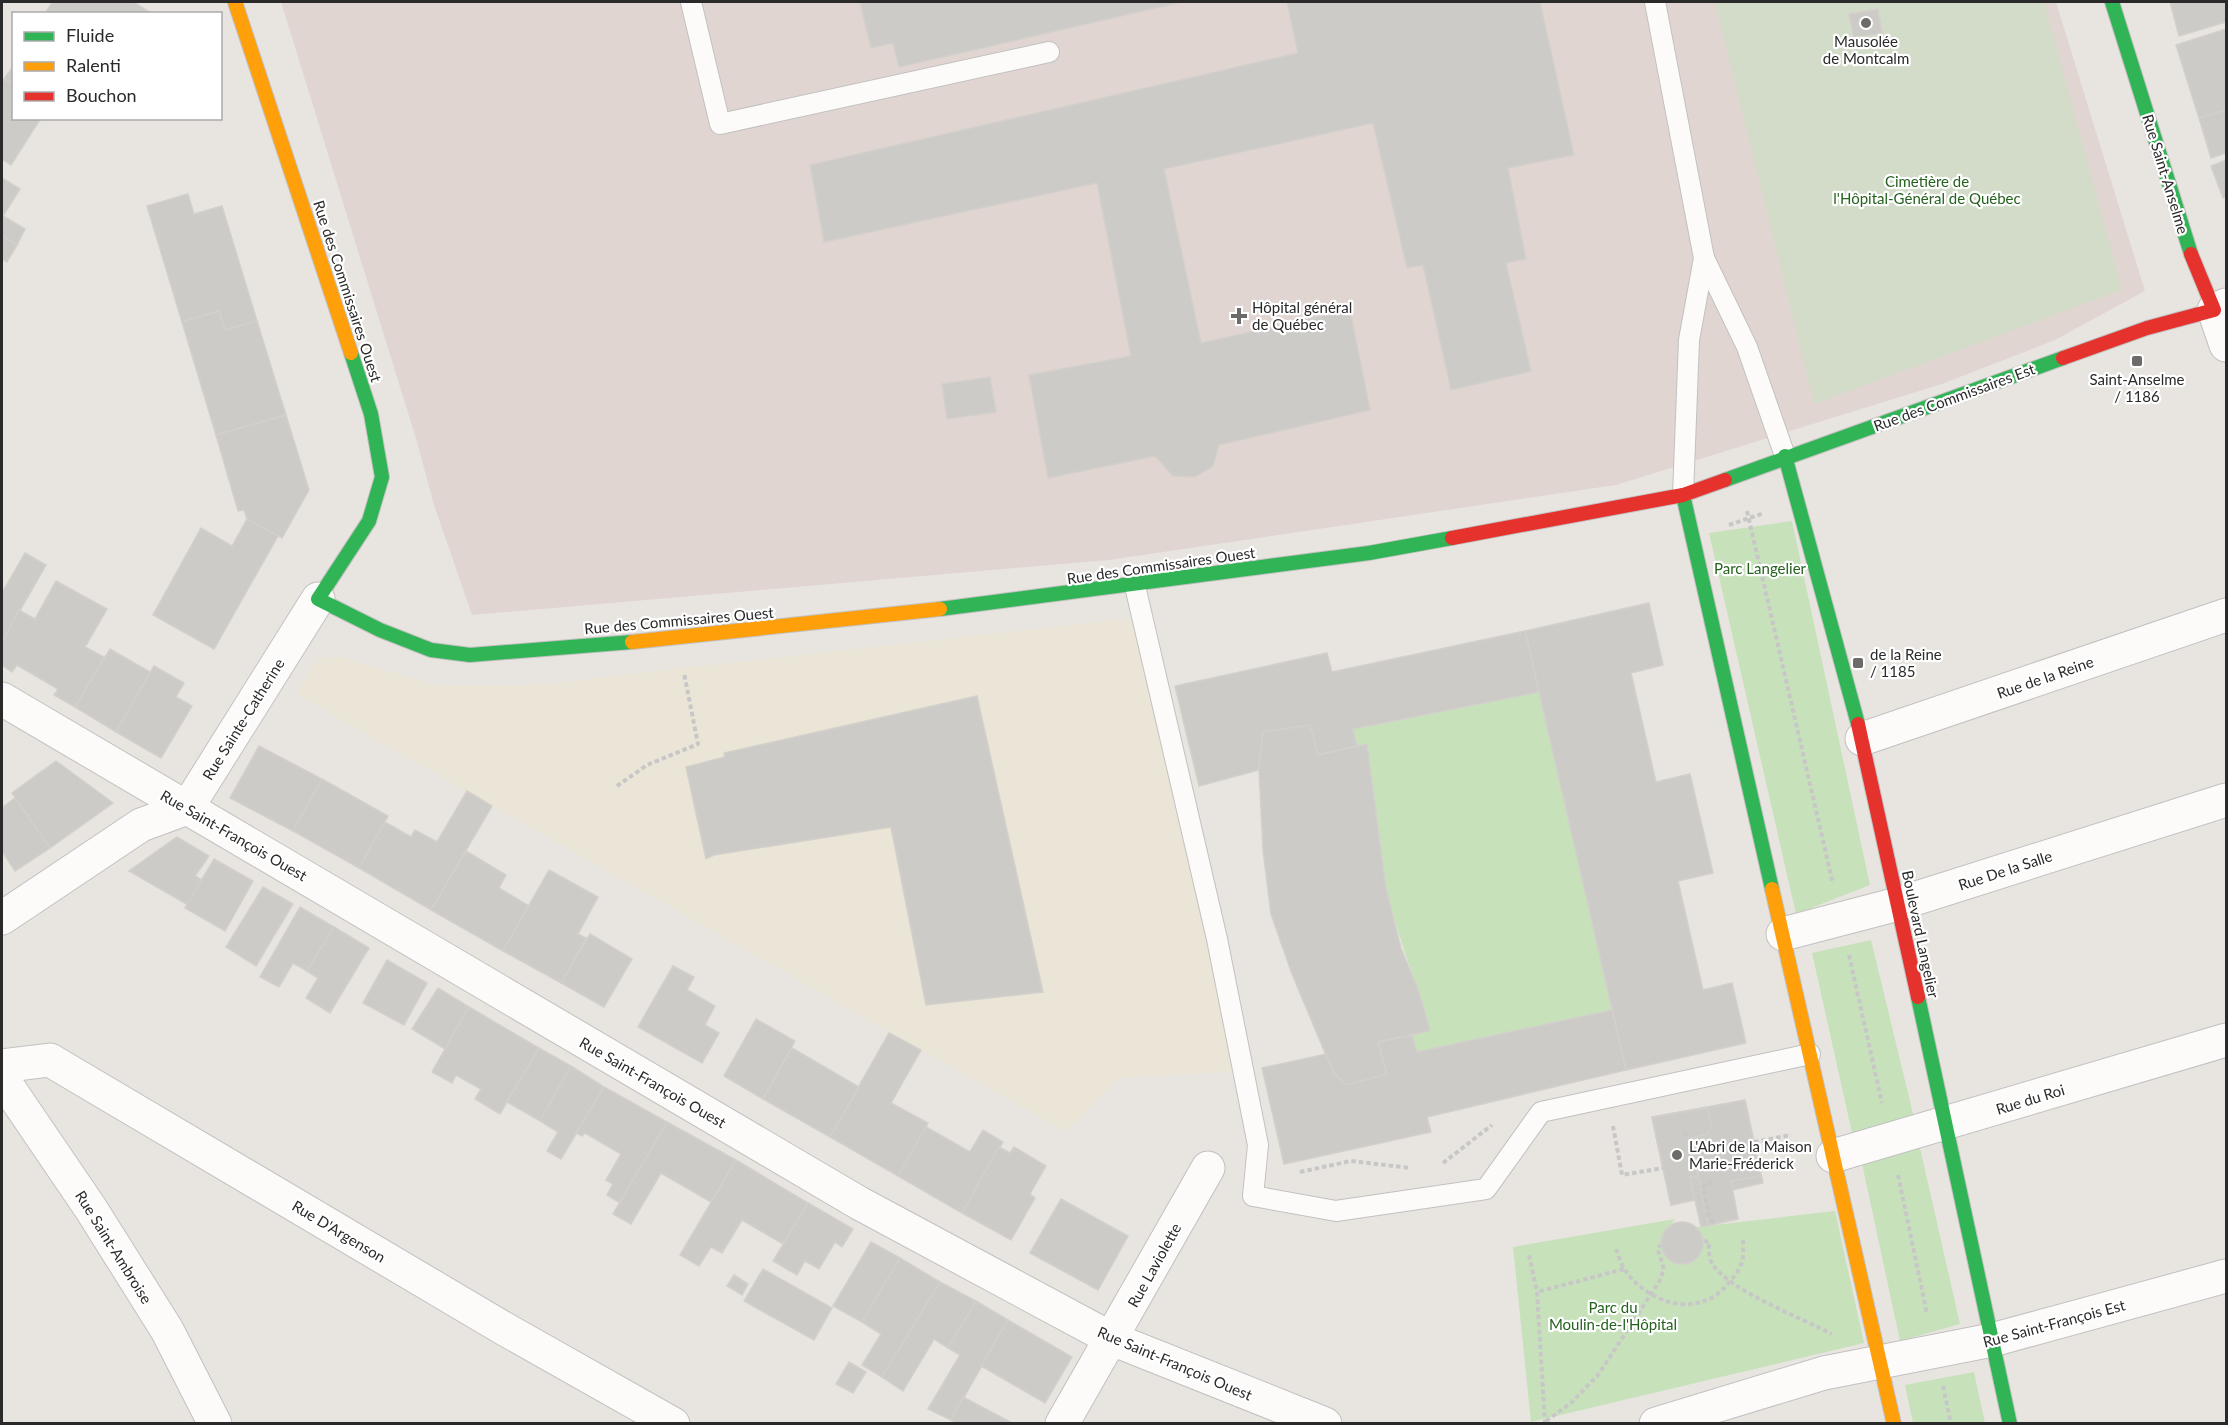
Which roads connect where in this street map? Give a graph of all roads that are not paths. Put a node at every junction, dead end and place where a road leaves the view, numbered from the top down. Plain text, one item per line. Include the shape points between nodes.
1 (235, 2) edge
2 (691, 2) edge
3 (1655, 2) edge
4 (2112, 2) edge
5 (1049, 52) dead end
6 (1704, 258) junction
7 (2220, 307) edge
8 (2226, 345) edge
9 (1785, 456) junction
10 (1683, 495) junction
11 (1135, 586) junction
12 (318, 599) junction
13 (2226, 615) edge
14 (2, 699) edge
15 (1862, 739) junction
16 (2226, 800) edge
17 (187, 808) junction
18 (1898, 904) junction
19 (2, 918) edge
20 (1783, 934) junction
21 (2226, 1040) edge
22 (1810, 1054) junction
23 (2, 1066) edge
24 (2, 1078) edge
25 (1945, 1124) junction
26 (1833, 1156) junction
27 (1208, 1168) dead end
28 (2226, 1276) edge
29 (1112, 1339) junction
30 (1992, 1340) junction
31 (1880, 1361) junction
32 (215, 1424) edge
33 (673, 1424) edge
34 (1062, 1424) edge
35 (1325, 1424) edge
36 (1656, 1424) edge
37 (1894, 1424) edge
38 (2010, 1424) edge

1 - 12 street, Rue des Commissaires Ouest via 372,414 382,477 369,521
2 - 5 lane via 720,124
3 - 6 lane
4 - 7 street, Rue Saint-Anselme via 2193,261
6 - 9 lane via 1746,347
6 - 10 lane via 1689,340
7 - 8 street, Rue Saint-Anselme
7 - 9 street, Rue des Commissaires Est via 2147,328
9 - 10 street, Rue des Commissaires Est
9 - 15 street, Boulevard Langelier
10 - 11 street, Rue des Commissaires Ouest via 1369,553
10 - 20 street
11 - 12 street, Rue des Commissaires Ouest via 677,638 470,655 431,650
11 - 22 lane via 1217,939 1258,1145 1253,1196 1336,1211 1486,1189 1541,1112
12 - 17 street, Rue Sainte-Catherine
13 - 15 street, Rue de la Reine
14 - 17 street, Rue Saint-François Ouest
15 - 18 street, Boulevard Langelier
16 - 18 street, Rue De la Salle
17 - 19 street via 141,825
17 - 29 street, Rue Saint-François Ouest via 859,1203
18 - 20 street, Rue De la Salle
18 - 25 street, Boulevard Langelier
20 - 22 street
21 - 25 street, Rue du Roi
22 - 26 street
23 - 33 street, Rue D'Argenson via 50,1060
24 - 32 street, Rue Saint-Ambroise via 91,1209 166,1330
25 - 26 street, Rue du Roi
25 - 30 street, Boulevard Langelier
26 - 31 street
27 - 29 street, Rue Laviolette
28 - 30 street, Rue Saint-François Est
29 - 34 street, Rue Laviolette
29 - 35 street, Rue Saint-François Ouest
30 - 31 street, Rue Saint-François Est
30 - 38 street, Boulevard Langelier
31 - 36 street via 1824,1373
31 - 37 street

